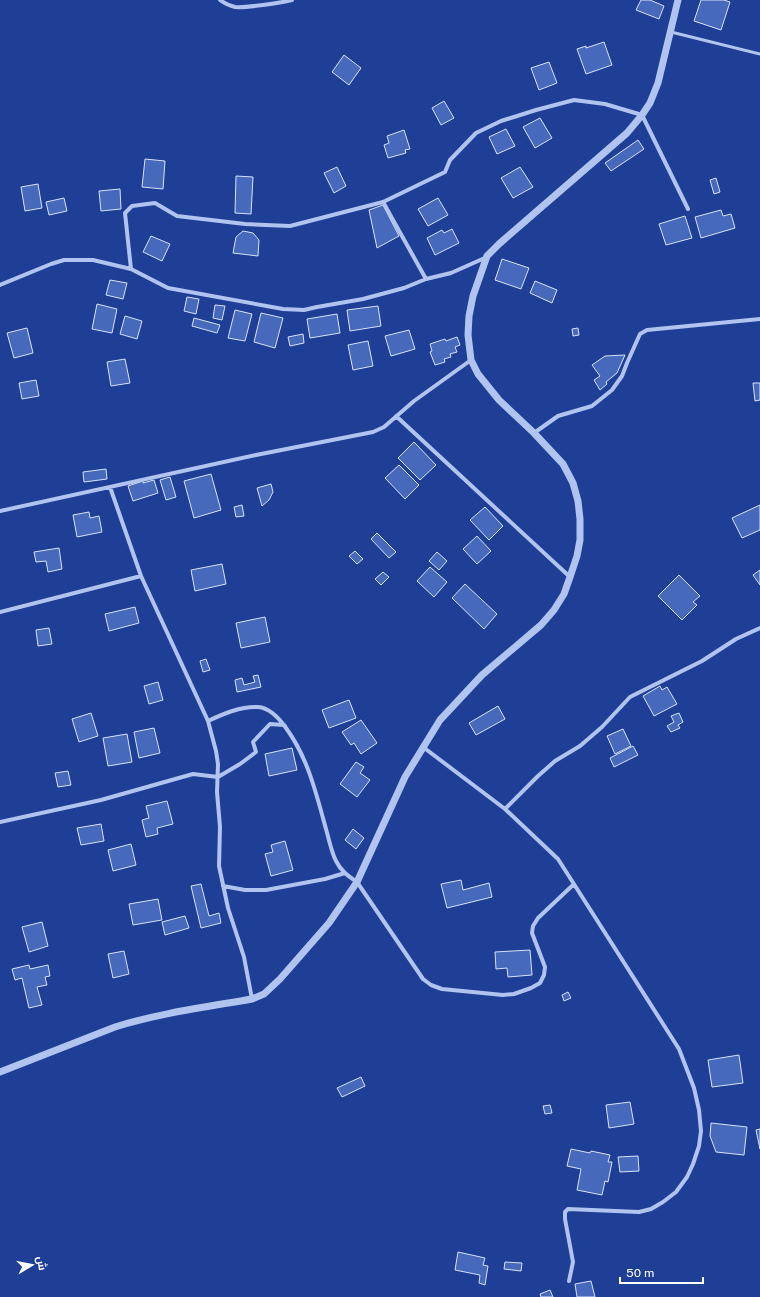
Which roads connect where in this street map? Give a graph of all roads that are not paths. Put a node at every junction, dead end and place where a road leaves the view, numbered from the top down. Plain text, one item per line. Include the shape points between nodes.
1 (220, 0) edge
2 (292, 0) edge
3 (678, 0) edge
4 (671, 32) junction
5 (760, 54) edge
6 (642, 115) junction
7 (383, 202) junction
8 (688, 208) dead end
9 (487, 256) junction
10 (131, 269) junction
11 (426, 279) junction
12 (0, 285) edge
13 (760, 319) edge
14 (471, 360) junction
15 (396, 416) junction
16 (534, 433) junction
17 (110, 487) junction
18 (0, 511) edge
19 (141, 576) junction
20 (570, 577) junction
21 (0, 612) edge
22 (760, 628) edge
23 (208, 721) junction
24 (298, 744) junction
25 (423, 747) junction
26 (218, 777) junction
27 (505, 809) junction
28 (0, 822) edge
29 (345, 873) junction
30 (357, 882) junction
31 (574, 884) junction
32 (223, 886) junction
33 (252, 999) junction
34 (1, 1070) edge
35 (569, 1281) dead end

1 - 2 street via 235,7
3 - 4 street
4 - 5 lane
4 - 6 street via 658,83
6 - 7 street via 605,104 574,100 501,121 476,133 450,160 446,172
6 - 8 street
6 - 9 street via 627,133
7 - 10 street via 290,226 177,216 155,203 132,206 125,213
7 - 11 street
9 - 11 street via 452,273
9 - 14 street via 473,296 468,335
10 - 11 street via 168,288 283,309 304,310 363,299
10 - 12 street via 93,260 64,260
13 - 16 street via 647,330 640,334 622,376 612,390 592,406 558,416
14 - 15 street
14 - 16 street via 478,374 499,400
15 - 17 street via 384,427 358,436
15 - 20 street
16 - 20 street via 563,464 578,500 580,533 577,556
17 - 18 street
17 - 19 street
19 - 21 street
19 - 23 street
20 - 25 street via 564,594 554,610 541,625 462,695 440,720
22 - 27 street via 630,697 602,727 544,771
23 - 24 street via 244,708 258,707 268,710 280,720
23 - 26 street via 216,751
24 - 26 street via 284,725 270,724 253,742 256,752
24 - 29 street via 308,768 335,859
25 - 27 street
25 - 30 street via 405,777
26 - 28 street via 201,774 184,776 101,800
26 - 32 street via 219,866
27 - 31 street via 558,859
29 - 30 street
29 - 32 street via 326,880 266,890
30 - 31 street via 423,979 442,989 503,995 514,994 540,983 545,967 532,933 533,926 538,918
30 - 33 street via 328,923 280,979 264,994
31 - 35 street via 679,1049 700,1110 701,1131 699,1146 687,1178 664,1202 639,1212 568,1209 565,1212 573,1262
32 - 33 street via 244,957
33 - 34 street via 132,1022

